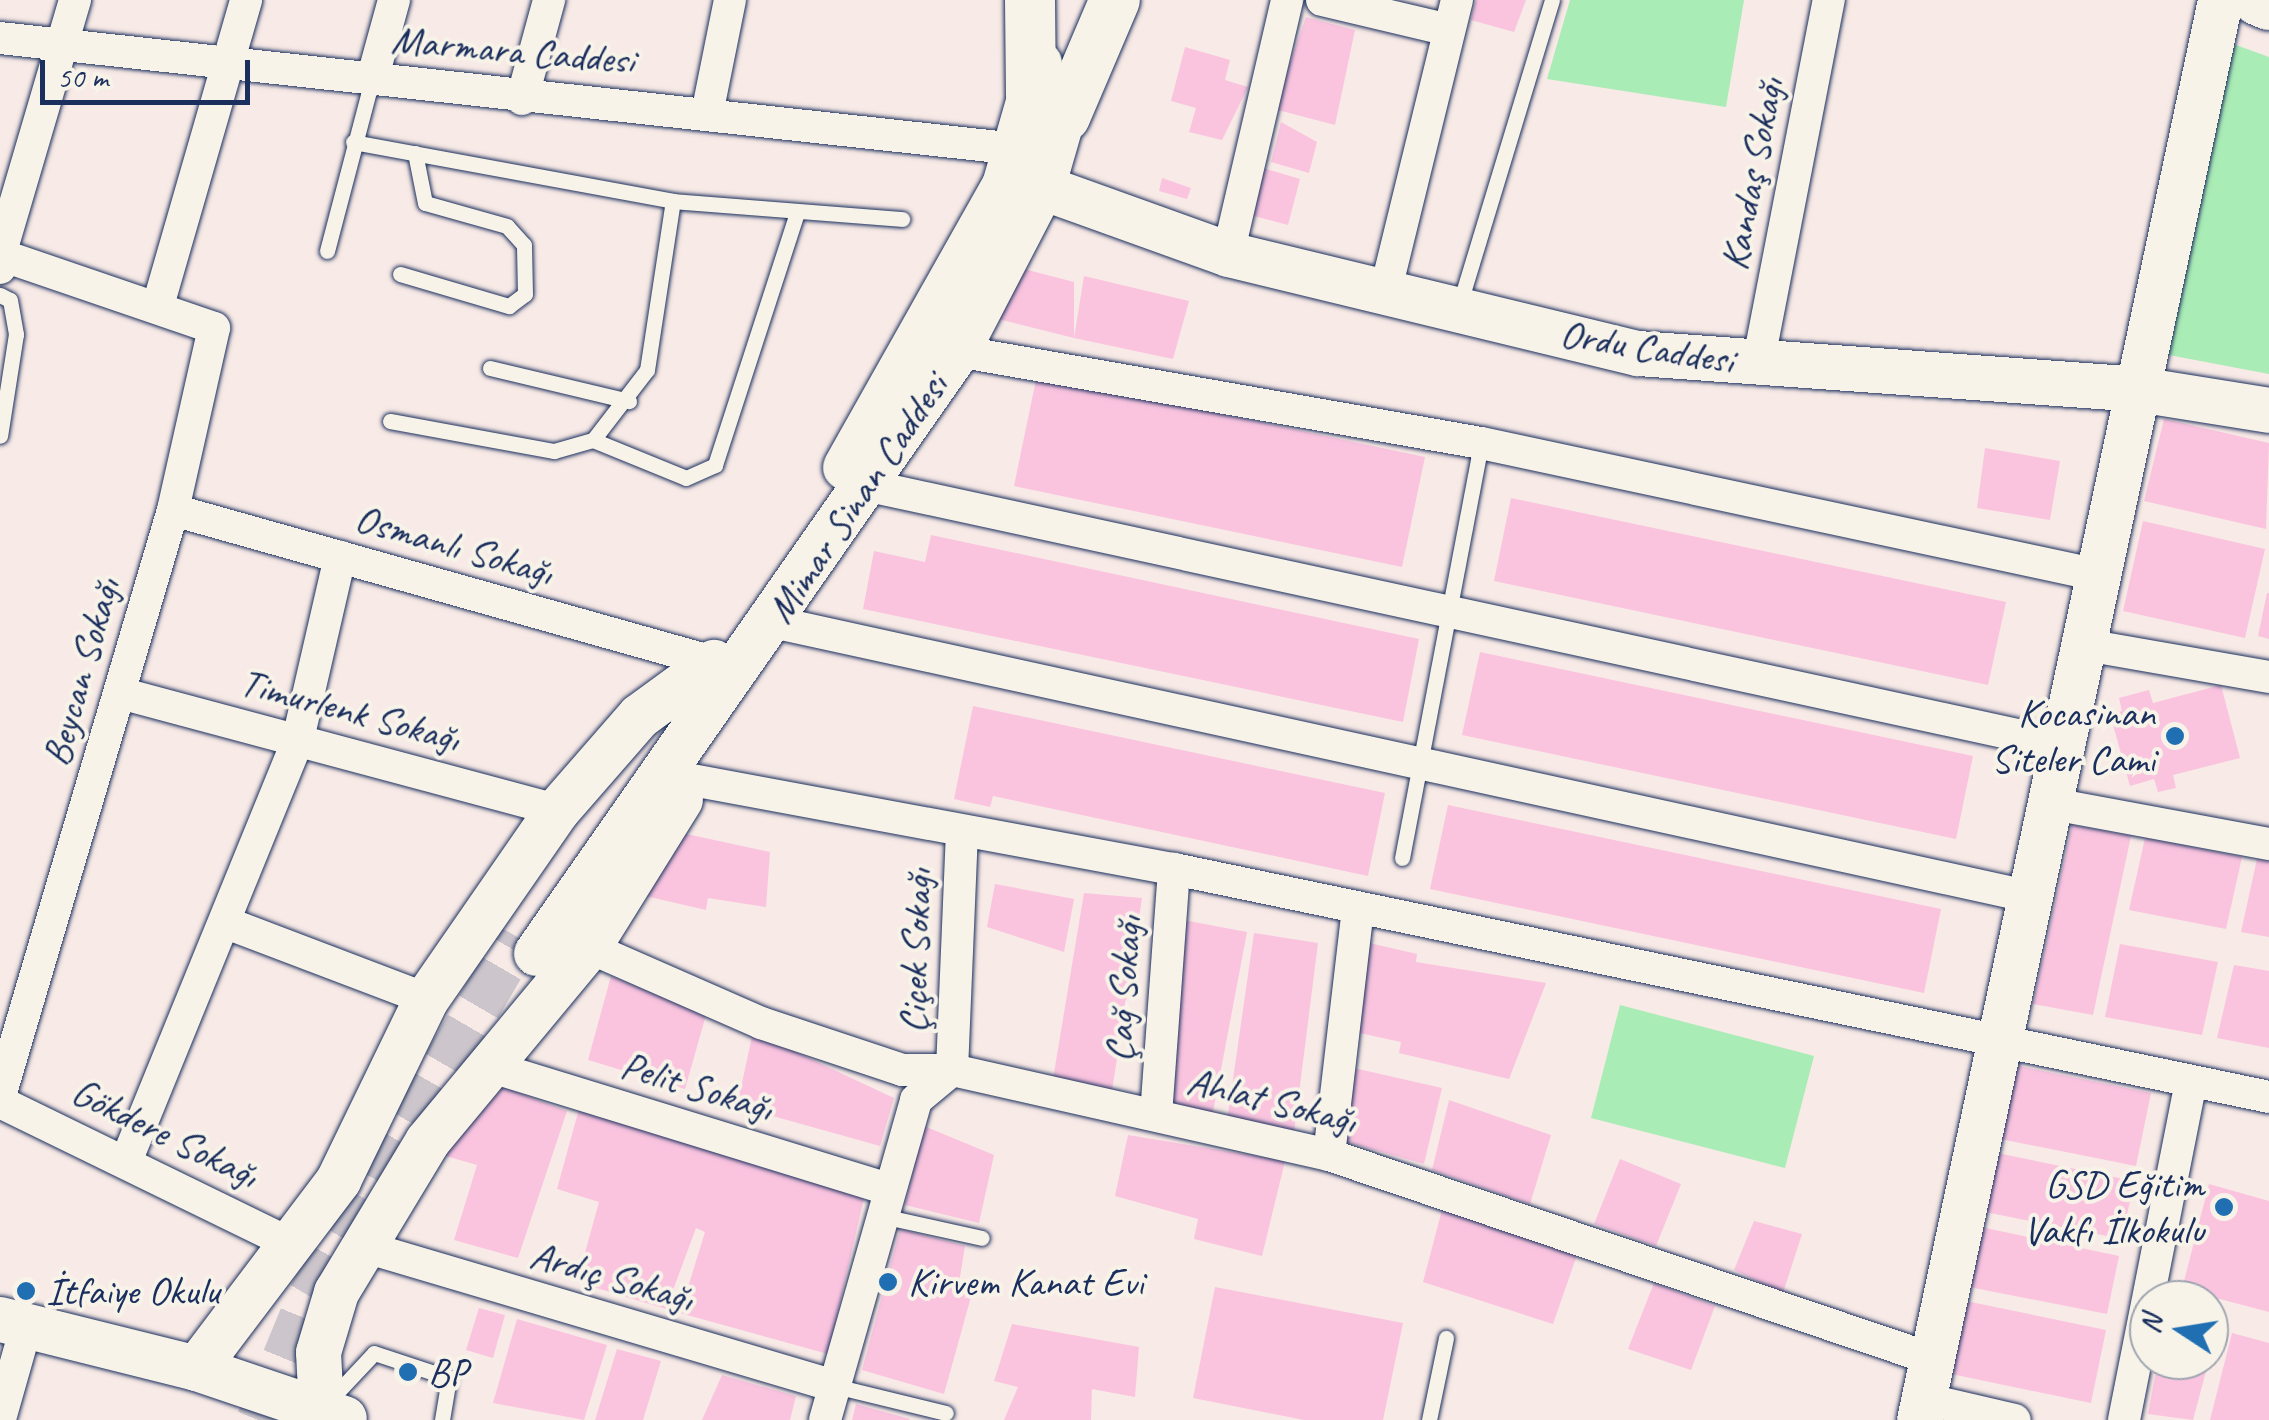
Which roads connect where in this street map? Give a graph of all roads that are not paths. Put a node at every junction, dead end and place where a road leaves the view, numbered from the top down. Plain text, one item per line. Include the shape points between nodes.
1 (75, 0) edge
2 (246, 0) edge
3 (394, 0) edge
4 (549, 0) edge
5 (730, 0) edge
6 (1030, 0) edge
7 (1055, 0) edge
8 (1090, 0) edge
9 (1115, 0) edge
10 (1288, 0) edge
11 (1322, 0) edge
12 (1552, 0) edge
13 (1829, 0) edge
14 (2220, 0) edge
15 (2257, 0) edge
16 (2269, 5) edge
17 (1453, 15) edge
18 (0, 38) edge
19 (64, 42) junction
20 (230, 57) junction
21 (372, 80) junction
22 (522, 99) junction
23 (1048, 106) junction
24 (708, 109) junction
25 (353, 142) junction
26 (1017, 148) junction
27 (415, 154) junction
28 (1042, 187) junction
29 (674, 201) junction
30 (797, 212) junction
31 (902, 219) dead end
32 (327, 251) dead end
33 (1228, 254) junction
34 (1, 260) edge
35 (400, 274) dead end
36 (1385, 293) junction
37 (0, 296) edge
38 (159, 302) junction
39 (1458, 310) junction
40 (958, 351) junction
41 (1758, 364) junction
42 (490, 368) dead end
43 (2132, 388) junction
44 (629, 401) junction
45 (2269, 410) edge
46 (390, 421) dead end
47 (0, 436) edge
48 (593, 440) junction
49 (1481, 443) junction
50 (866, 484) junction
51 (173, 510) junction
52 (340, 557) junction
53 (2093, 574) junction
54 (1448, 612) junction
55 (773, 622) junction
56 (2080, 644) junction
57 (713, 662) junction
58 (2269, 677) edge
59 (120, 693) junction
60 (298, 739) junction
61 (2059, 744) junction
62 (1420, 763) junction
63 (692, 780) junction
64 (2047, 803) junction
65 (557, 810) junction
66 (962, 836) junction
67 (2269, 844) edge
68 (1402, 858) dead end
69 (1174, 869) junction
70 (2028, 896) junction
71 (1358, 909) junction
72 (229, 924) junction
73 (588, 947) junction
74 (426, 999) junction
75 (11, 1022) edge
76 (1996, 1047) junction
77 (485, 1064) junction
78 (952, 1070) junction
79 (2191, 1083) junction
80 (2269, 1098) edge
81 (0, 1099) edge
82 (1156, 1115) junction
83 (1329, 1156) junction
84 (127, 1159) junction
85 (881, 1202) junction
86 (982, 1238) dead end
87 (290, 1244) junction
88 (364, 1247) junction
89 (336, 1292) junction
90 (13, 1323) edge
91 (1446, 1338) dead end
92 (196, 1368) junction
93 (834, 1386) junction
94 (1925, 1393) edge
95 (946, 1413) dead end
96 (316, 1416) edge
97 (0, 1420) edge
98 (442, 1420) edge
99 (825, 1420) edge
100 (1429, 1420) edge
101 (2016, 1420) edge
102 (2124, 1420) edge

1 - 19 street
2 - 20 street
3 - 21 street
4 - 22 street
5 - 24 street
6 - 23 main road
7 - 23 main road, Mimar Sinan Caddesi
8 - 23 main road, Mimar Sinan Caddesi
9 - 23 main road
10 - 33 street
11 - 17 street
12 - 39 lane
13 - 41 street, Kandaş Sokağı
14 - 43 main road
15 - 16 main road
17 - 36 street
18 - 19 street, Marmara Caddesi
19 - 20 street, Marmara Caddesi
19 - 34 street
20 - 21 street, Marmara Caddesi
20 - 38 street
21 - 22 street, Marmara Caddesi
21 - 25 lane
22 - 24 street, Marmara Caddesi
23 - 26 main road, Mimar Sinan Caddesi
23 - 28 main road, Mimar Sinan Caddesi
24 - 26 street, Marmara Caddesi
25 - 27 lane
25 - 32 lane
26 - 57 main road, Mimar Sinan Caddesi via 958,272 830,493
27 - 29 lane
27 - 35 lane via 425,203 507,226 524,245 525,294 510,306
28 - 33 main road, Ordu Caddesi
28 - 40 main road, Mimar Sinan Caddesi
29 - 30 lane
29 - 44 lane via 660,321
30 - 31 lane
30 - 48 lane via 715,465 686,478
33 - 36 main road, Ordu Caddesi
34 - 38 street
36 - 39 main road, Ordu Caddesi
37 - 47 lane via 10,300 16,334
38 - 51 street, Beycan Sokağı via 214,328
39 - 41 main road, Ordu Caddesi via 1638,352
40 - 49 street
40 - 50 main road, Mimar Sinan Caddesi
41 - 43 main road, Ordu Caddesi
42 - 44 lane
43 - 45 main road, Ordu Caddesi
43 - 53 main road
44 - 48 lane
46 - 48 lane via 554,452
49 - 53 street
49 - 54 lane
50 - 54 street
50 - 55 main road, Mimar Sinan Caddesi
51 - 52 street, Osmanlı Sokağı
51 - 59 street, Beycan Sokağı
52 - 57 street, Osmanlı Sokağı
52 - 60 street
53 - 56 main road
54 - 61 street
54 - 62 lane
55 - 57 main road, Mimar Sinan Caddesi via 528,945
55 - 62 street
55 - 63 main road
56 - 58 street
56 - 61 main road
57 - 65 main road via 639,716
59 - 60 street, Timurlenk Sokağı
59 - 75 street, Beycan Sokağı
60 - 65 street, Timurlenk Sokağı
60 - 72 street
61 - 64 main road
62 - 68 lane
62 - 70 street
63 - 66 street
63 - 73 main road
64 - 67 street
64 - 70 main road
65 - 74 main road
66 - 69 street
66 - 78 street, Çiçek Sokağı
69 - 71 street
69 - 82 street, Çağ Sokağı
70 - 76 main road
71 - 76 street
71 - 83 street
72 - 74 street
72 - 84 street
73 - 77 main road
73 - 78 street, Ahlat Sokağı via 760,1023 902,1070
74 - 87 main road via 383,1103
75 - 81 street, Beycan Sokağı
76 - 79 street
76 - 94 main road
77 - 85 street, Pelit Sokağı
77 - 88 main road
78 - 82 street, Ahlat Sokağı
78 - 85 street via 916,1100
79 - 80 street
79 - 102 street
81 - 84 street, Gökdere Sokağı
82 - 83 street, Ahlat Sokağı
83 - 94 street, Ahlat Sokağı
84 - 87 street, Gökdere Sokağı
85 - 86 lane
85 - 93 street
87 - 89 main road via 282,1289 292,1307 319,1312
87 - 92 main road
88 - 89 main road
88 - 93 street, Ardıç Sokağı
89 - 96 main road via 318,1352
90 - 92 main road
90 - 97 street
91 - 100 lane
92 - 96 main road
93 - 95 lane
93 - 99 street
94 - 101 street, Ahlat Sokağı
96 - 98 lane via 374,1353 450,1378

